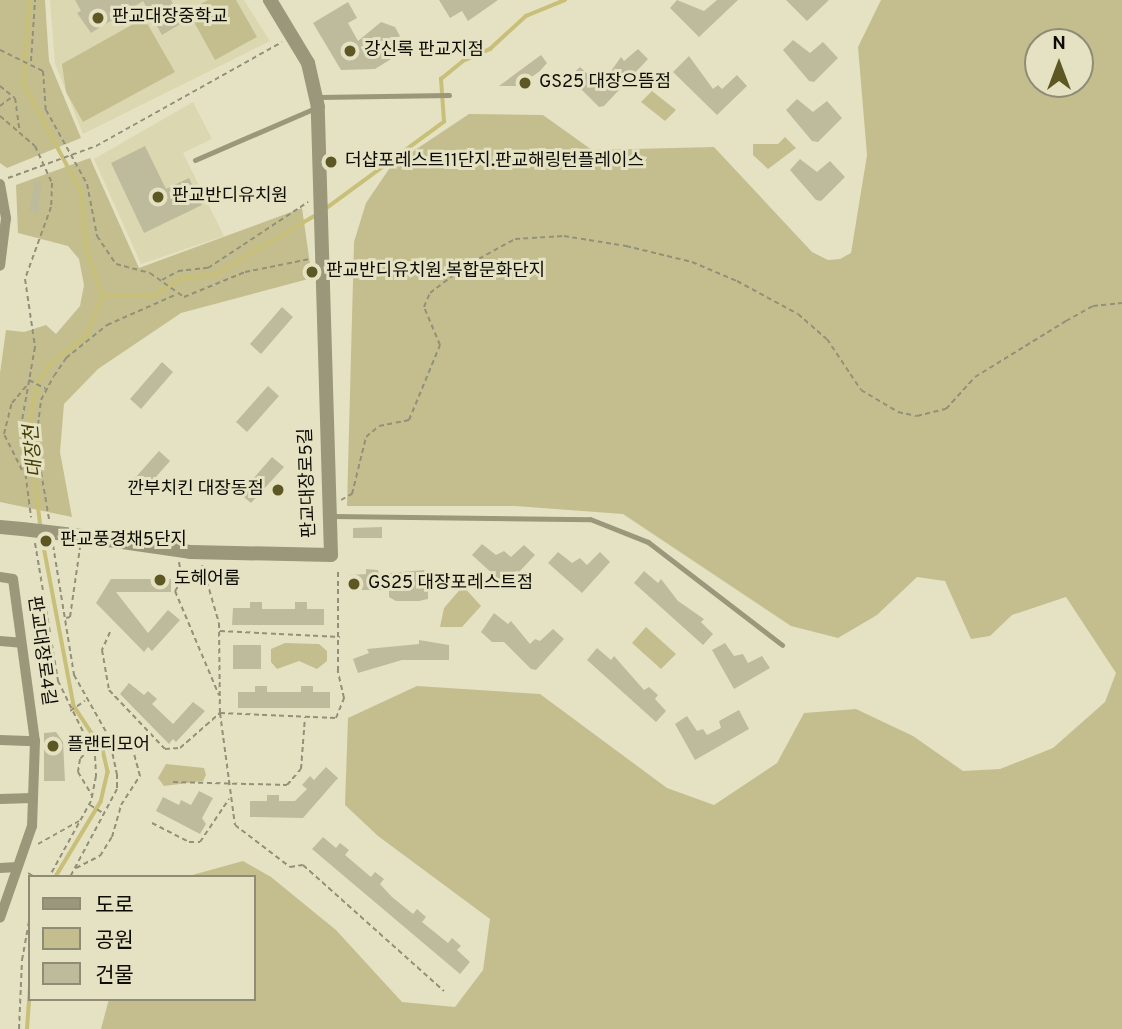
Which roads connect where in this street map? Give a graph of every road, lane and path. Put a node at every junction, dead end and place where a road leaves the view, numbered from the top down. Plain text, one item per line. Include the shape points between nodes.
1 (35, 0) edge
2 (270, 0) edge
3 (292, 37) junction
4 (0, 50) edge
5 (30, 62) junction
6 (0, 86) edge
7 (449, 95) dead end
8 (13, 97) junction
9 (317, 102) junction
10 (0, 106) edge
11 (0, 116) edge
12 (20, 133) junction
13 (71, 155) junction
14 (195, 160) dead end
15 (45, 164) junction
16 (0, 182) edge
17 (319, 196) junction
18 (321, 257) junction
19 (0, 267) edge
20 (162, 281) junction
21 (174, 293) junction
22 (1122, 303) edge
23 (30, 381) junction
24 (27, 384) junction
25 (45, 389) junction
26 (23, 472) junction
27 (329, 512) junction
28 (50, 524) dead end
29 (0, 527) edge
30 (29, 530) junction
31 (77, 536) junction
32 (52, 538) dead end
33 (177, 551) junction
34 (202, 552) junction
35 (338, 569) dead end
36 (0, 577) edge
37 (66, 618) junction
38 (219, 631) junction
39 (110, 632) dead end
40 (341, 637) junction
41 (0, 641) edge
42 (22, 643) junction
43 (782, 645) dead end
44 (220, 697) junction
45 (86, 700) junction
46 (70, 710) junction
47 (220, 713) junction
48 (304, 715) junction
49 (110, 738) junction
50 (0, 740) edge
51 (35, 741) junction
52 (90, 748) junction
53 (173, 782) dead end
54 (227, 782) junction
55 (92, 795) junction
56 (32, 798) junction
57 (230, 798) junction
58 (0, 799) edge
59 (109, 803) junction
60 (90, 805) junction
61 (121, 805) junction
62 (103, 813) junction
63 (80, 821) junction
64 (152, 823) dead end
65 (22, 853) junction
66 (17, 867) junction
67 (0, 868) edge
68 (75, 868) junction
69 (50, 875) edge
70 (71, 875) edge
71 (0, 918) edge
72 (28, 927) edge
73 (444, 990) dead end
74 (19, 1029) edge

1 - 5 path
2 - 3 street
3 - 9 street via 308,63
3 - 13 path via 96,146
4 - 5 path
5 - 13 path via 43,71 46,110
6 - 8 path
7 - 9 lane
8 - 10 path
8 - 12 path via 21,118
9 - 14 lane
9 - 17 street
11 - 12 path
12 - 15 path
13 - 15 path
13 - 20 path via 87,184 104,251 116,264
15 - 16 path
15 - 23 path via 52,183 51,207 25,279 34,347
16 - 19 street via 6,218
17 - 18 street, 판교대장로5길
17 - 20 path via 208,268 178,271
18 - 21 path via 245,272 184,298
18 - 27 street, 판교대장로5길
20 - 21 path
21 - 25 path via 107,325 66,358
22 - 27 path via 1093,306 975,377 946,409 917,416 898,412 860,390 827,339 798,314 737,281 692,262 626,246 565,236 515,239 464,267 430,293 424,307 440,345 409,419 379,426 366,437 352,494
23 - 24 path
23 - 25 path
24 - 26 path via 20,432
24 - 26 path via 12,403 4,434
25 - 28 path via 36,443
26 - 30 path
27 - 34 street, 판교대장로5길 via 331,555
27 - 43 lane via 590,519 648,542
29 - 30 street
30 - 31 street, 판교대장로5길, bridge
30 - 46 path via 58,681
31 - 33 street, 판교대장로5길
31 - 37 path via 70,617
32 - 37 path
33 - 34 street, 판교대장로5길
33 - 44 path via 183,580 174,592
34 - 38 path via 202,578
35 - 40 path
36 - 42 street, 판교대장로4길 via 13,579
37 - 45 path via 74,675
38 - 40 path
38 - 44 path
39 - 47 path via 102,650 109,690 165,749 180,748
40 - 48 path via 338,671 344,698 337,718
41 - 42 street
42 - 51 street, 판교대장로4길
44 - 47 path
45 - 46 path
45 - 49 path
46 - 52 path
47 - 48 path
47 - 54 path
48 - 54 path via 301,769 287,785
49 - 59 path via 117,789
49 - 61 path via 132,747 139,764 140,776
50 - 51 street
51 - 56 street, 판교대장로4길
52 - 55 path via 96,776
52 - 55 path via 80,758 78,772
53 - 54 path
54 - 57 path
55 - 60 path
56 - 58 street
56 - 65 street, 판교대장로4길 via 32,826
57 - 64 path via 200,842 189,842
57 - 73 path via 235,825 242,833 290,867 303,865
59 - 61 path
59 - 62 path
60 - 62 path
60 - 63 path
61 - 68 path via 112,837 100,856
62 - 68 path
63 - 65 path
63 - 69 path
65 - 66 street, 판교대장로4길
66 - 67 street
66 - 71 street, 판교대장로4길
68 - 70 path
72 - 74 path

